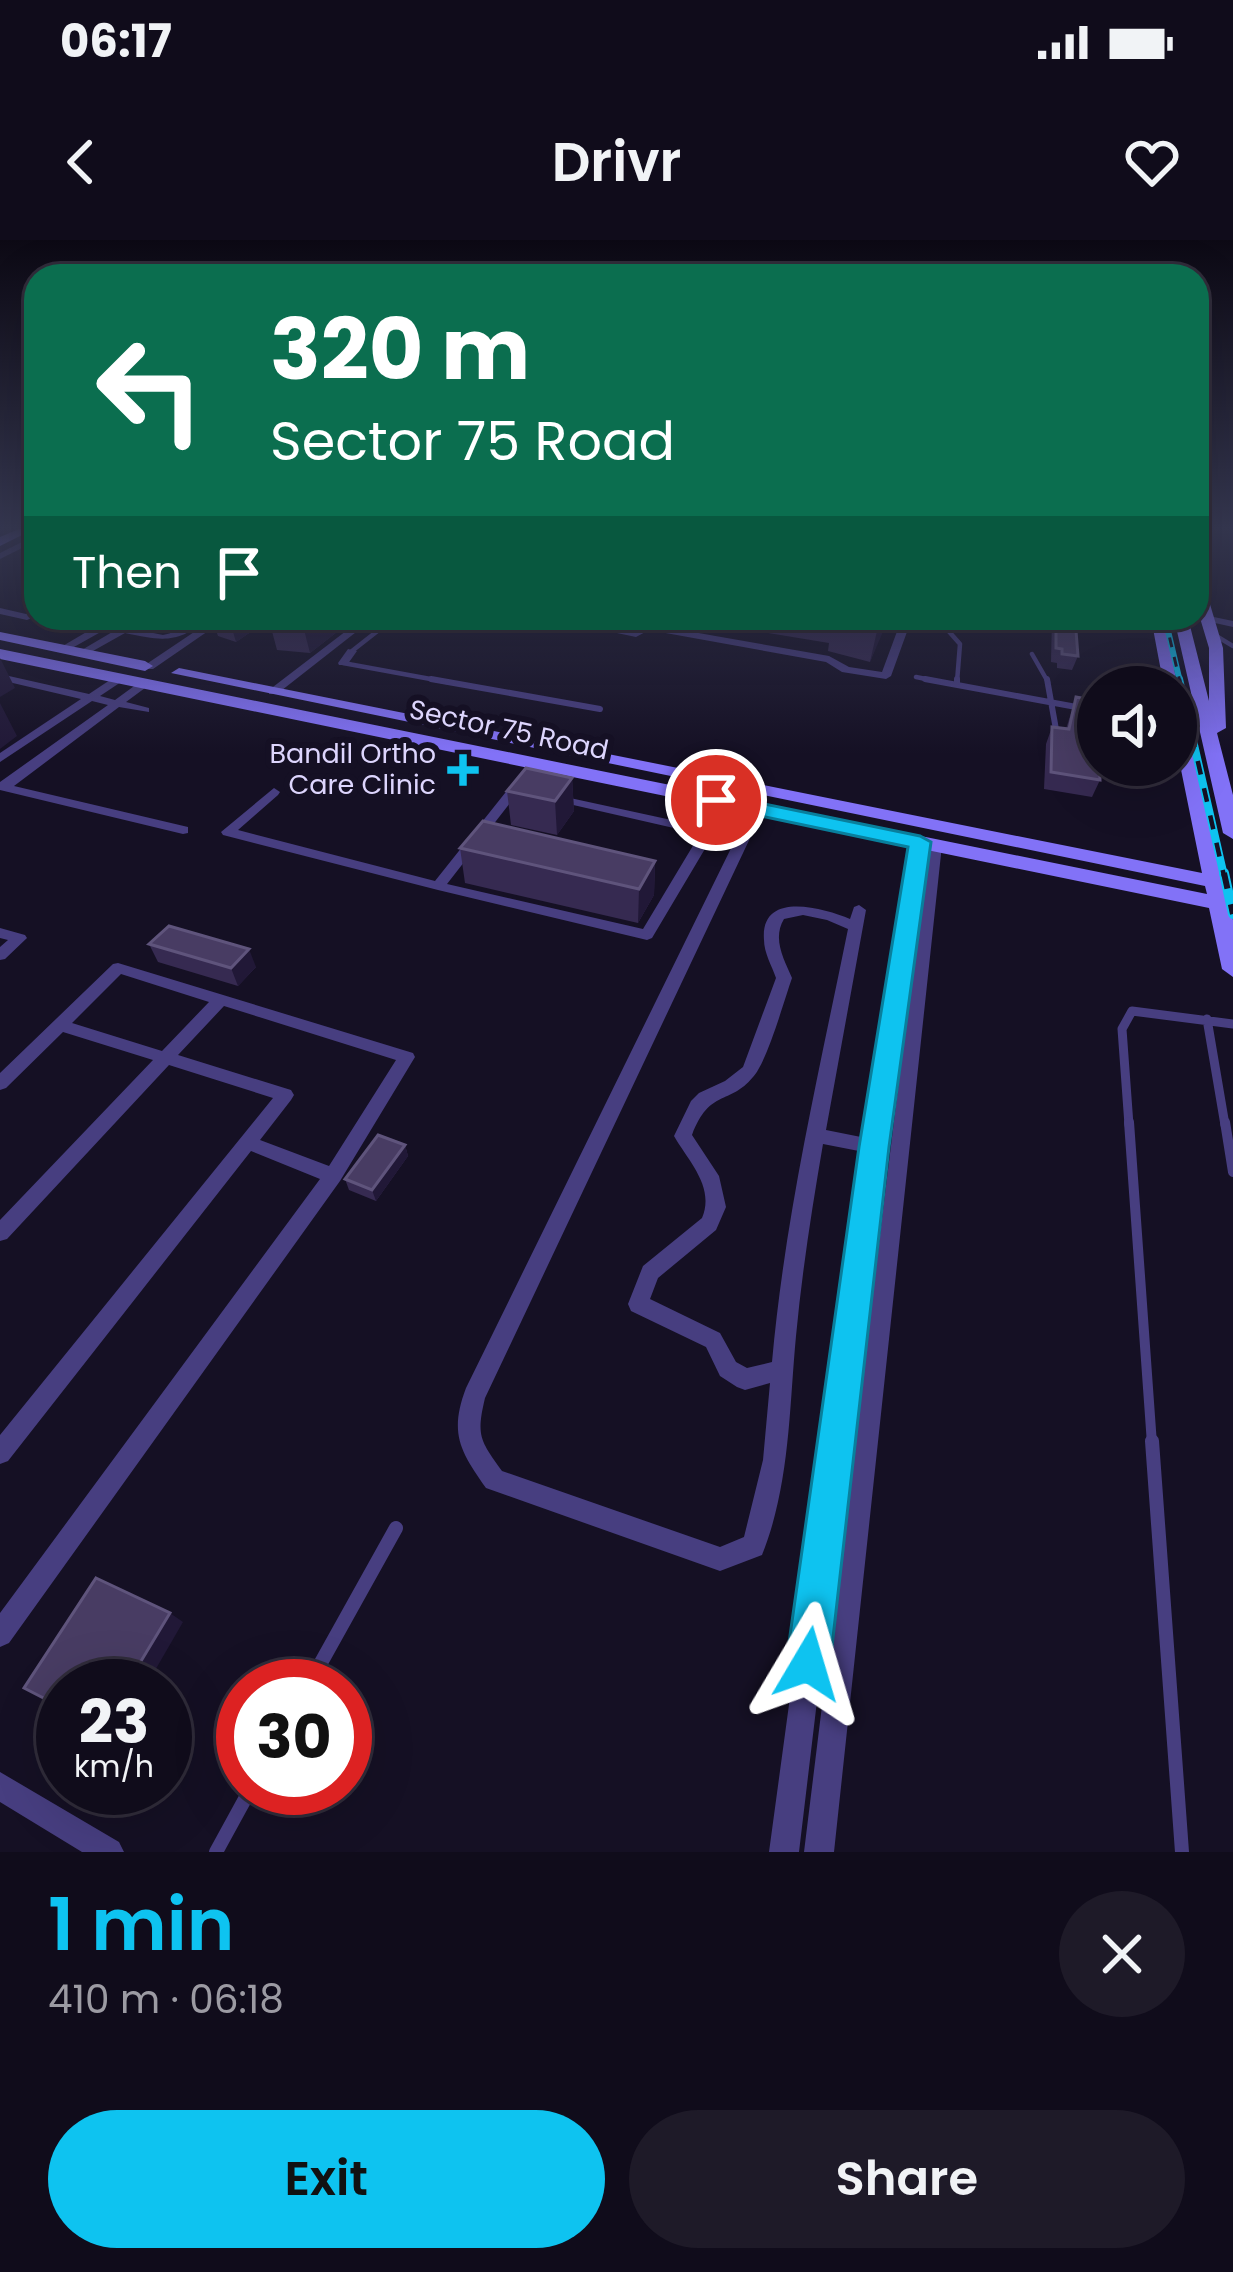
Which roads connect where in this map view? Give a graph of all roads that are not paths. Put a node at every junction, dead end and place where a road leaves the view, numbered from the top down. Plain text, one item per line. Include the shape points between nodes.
1 (1209, 621) edge
2 (1211, 627) junction
3 (1233, 628) edge
4 (99, 630) edge
5 (117, 630) edge
6 (184, 630) edge
7 (204, 630) edge
8 (353, 630) edge
9 (379, 630) edge
10 (662, 630) edge
11 (903, 630) edge
12 (948, 630) edge
13 (1161, 630) edge
14 (1183, 630) edge
15 (122, 631) junction
16 (0, 637) edge
17 (183, 644) junction
18 (1233, 646) edge
19 (206, 649) dead end
20 (74, 651) junction
21 (352, 651) joint
22 (0, 654) edge
23 (1032, 654) dead end
24 (343, 663) joint
25 (284, 664) dead end
26 (1168, 666) edge
27 (304, 668) junction
28 (147, 675) junction
29 (0, 677) edge
30 (916, 677) dead end
31 (120, 678) junction
32 (956, 684) junction
33 (273, 692) junction
34 (1225, 693) edge
35 (92, 697) junction
36 (1054, 699) junction
37 (117, 704) junction
38 (1077, 705) edge
39 (600, 709) dead end
40 (145, 710) dead end
41 (19, 728) dead end
42 (38, 733) junction
43 (1058, 740) edge
44 (1213, 750) junction
45 (0, 758) edge
46 (536, 764) junction
47 (1226, 776) edge
48 (2, 786) edge
49 (1191, 786) edge
50 (515, 788) junction
51 (274, 791) dead end
52 (183, 830) dead end
53 (1233, 832) edge
54 (745, 834) dead end
55 (927, 844) junction
56 (1146, 878) junction
57 (1212, 881) junction
58 (439, 886) junction
59 (1218, 903) junction
60 (0, 933) edge
61 (0, 955) edge
62 (1233, 969) edge
63 (222, 998) junction
64 (1207, 1019) junction
65 (1233, 1024) edge
66 (60, 1025) junction
67 (166, 1058) junction
68 (0, 1083) edge
69 (815, 1135) junction
70 (246, 1142) junction
71 (874, 1147) junction
72 (1233, 1172) edge
73 (332, 1176) junction
74 (0, 1233) edge
75 (782, 1370) junction
76 (0, 1453) edge
77 (396, 1528) dead end
78 (0, 1634) edge
79 (323, 1659) edge
80 (0, 1786) edge
81 (236, 1815) edge
82 (106, 1851) edge
83 (216, 1852) edge
84 (784, 1852) edge
85 (819, 1852) edge
86 (1182, 1852) edge

1 - 2 street
2 - 3 street
2 - 18 lane
2 - 34 street
4 - 20 street
5 - 15 street
6 - 15 street via 172,637
7 - 17 street
8 - 27 street
9 - 21 lane
10 - 11 street via 886,676
12 - 32 lane via 960,644
13 - 26 street
14 - 44 street
15 - 20 street
16 - 20 street, Sector 75 Road
17 - 19 street
17 - 28 street
20 - 28 street, Sector 75 Road
21 - 24 street
22 - 31 street, Sector 75 Road
23 - 36 lane
24 - 39 lane
25 - 27 street
27 - 33 street
28 - 31 street, Sector 75 Road
28 - 33 street, Sector 75 Road
28 - 37 street
28 - 46 street, Sector 75 Road
29 - 35 street
30 - 32 lane
31 - 35 street
32 - 36 lane
33 - 56 street, Sector 75 Road
34 - 44 street
35 - 37 street
35 - 42 street
36 - 38 lane
36 - 43 lane
37 - 40 street
37 - 48 street
41 - 42 street
42 - 45 street
44 - 47 street
46 - 50 street
46 - 55 street, Sector 75 Road
47 - 53 street
48 - 52 street
49 - 57 street
50 - 58 street
50 - 58 street via 708,832 647,935
51 - 58 street via 228,832
54 - 75 street via 474,1396 471,1447 494,1480 720,1559 753,1546 768,1509
55 - 56 street, Sector 75 Road
55 - 71 street
55 - 85 street
56 - 57 street, Sector 75 Road
56 - 59 street, Sector 75 Road
57 - 59 street
59 - 62 street
60 - 61 street via 20,938
63 - 66 street via 118,968
63 - 67 street
63 - 73 street via 407,1057
64 - 65 lane
64 - 72 lane
64 - 86 lane via 1132,1011 1122,1029
66 - 67 street
66 - 68 street
67 - 70 street via 285,1096
67 - 74 street
69 - 71 street
69 - 75 street
69 - 75 street via 857,918 802,910 774,920 770,938 784,978 750,1070 702,1097 683,1136 710,1176 716,1207 709,1224 650,1272 638,1304 713,1340 728,1369 745,1379
70 - 73 street
70 - 76 street
71 - 84 street
73 - 78 street
77 - 79 lane
80 - 82 street
81 - 83 lane

